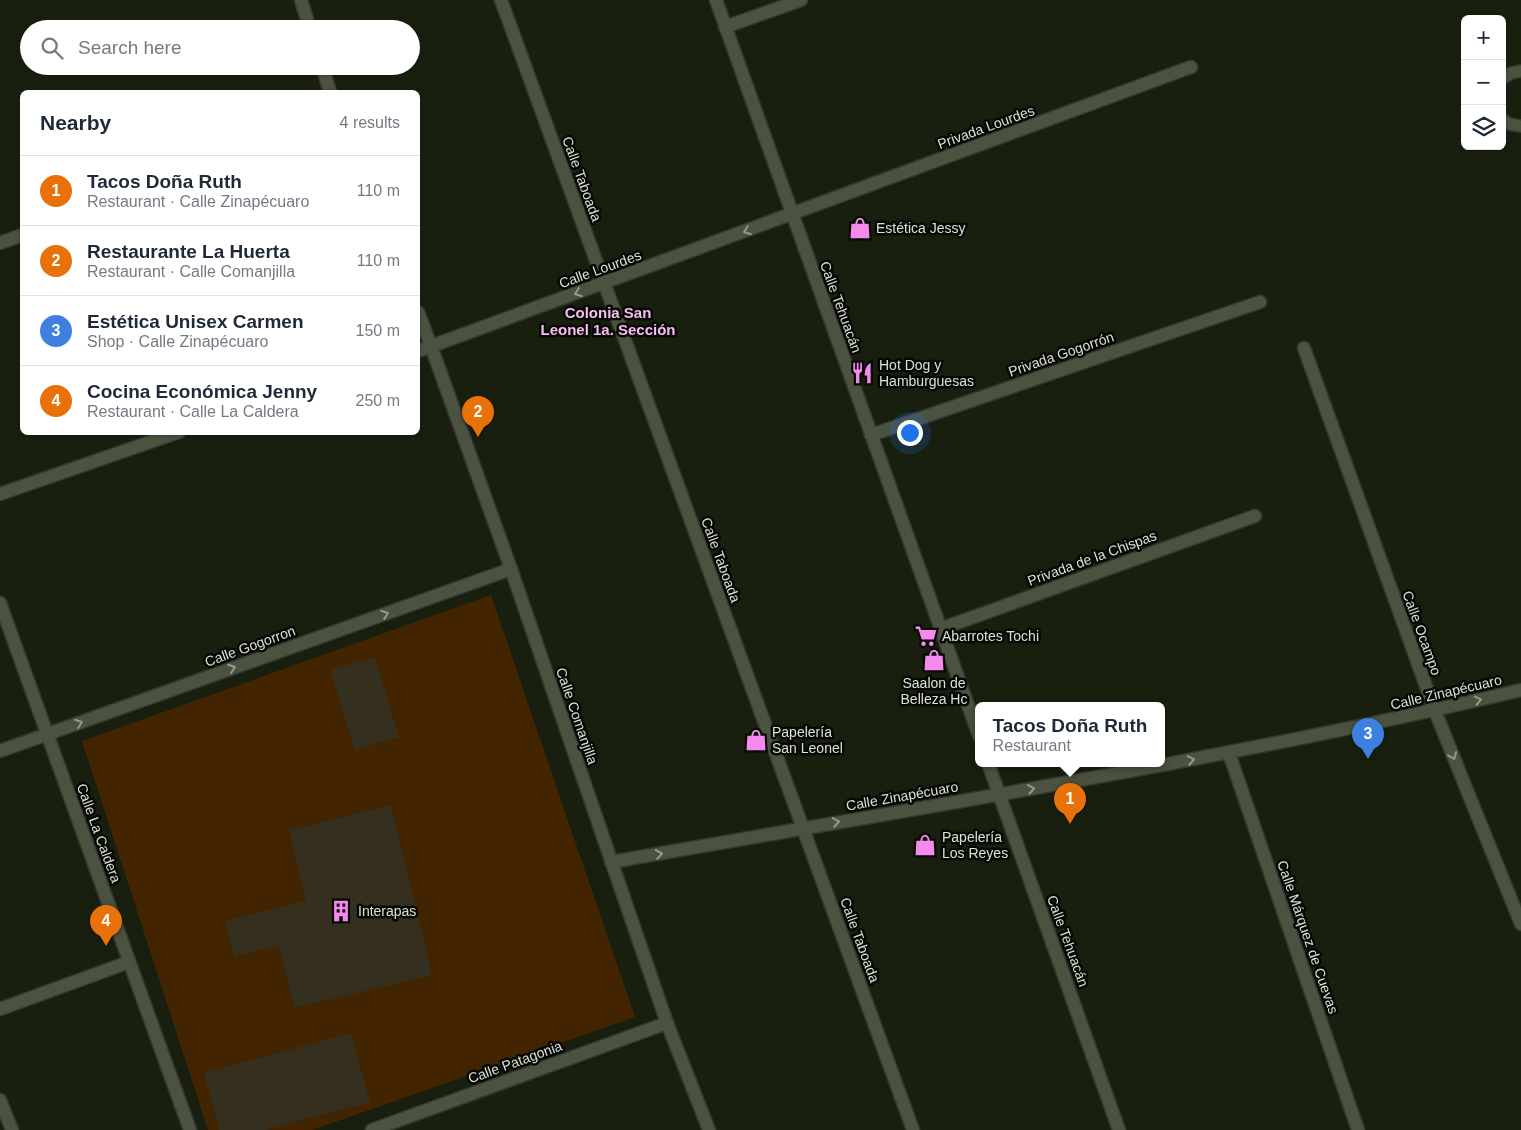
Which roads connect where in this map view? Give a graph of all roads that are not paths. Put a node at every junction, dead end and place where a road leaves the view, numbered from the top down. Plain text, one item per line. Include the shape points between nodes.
1 (301, 0) edge
2 (501, 0) edge
3 (716, 0) edge
4 (801, 0) edge
5 (307, 20) edge
6 (725, 27) junction
7 (1191, 68) dead end
8 (1521, 70) edge
9 (325, 75) edge
10 (1506, 76) edge
11 (329, 90) edge
12 (1506, 122) edge
13 (1521, 126) edge
14 (792, 214) junction
15 (20, 236) edge
16 (0, 244) edge
17 (604, 283) junction
18 (1260, 302) dead end
19 (420, 317) edge
20 (431, 346) junction
21 (1304, 348) dead end
22 (420, 349) edge
23 (170, 435) edge
24 (871, 435) junction
25 (0, 494) edge
26 (1255, 516) dead end
27 (511, 569) junction
28 (0, 603) edge
29 (940, 629) junction
30 (1521, 690) edge
31 (1435, 711) junction
32 (975, 725) edge
33 (47, 734) junction
34 (0, 751) edge
35 (1229, 753) junction
36 (1165, 764) edge
37 (990, 767) edge
38 (1151, 767) edge
39 (1000, 794) junction
40 (803, 828) junction
41 (611, 862) junction
42 (1521, 924) edge
43 (129, 962) junction
44 (0, 1009) edge
45 (667, 1023) junction
46 (0, 1100) edge
47 (12, 1130) edge
48 (190, 1130) edge
49 (372, 1130) edge
50 (709, 1130) edge
51 (913, 1130) edge
52 (1119, 1130) edge
53 (1358, 1130) edge

1 - 5 street
2 - 17 street, Calle Taboada
3 - 6 street, Calle Tehuacán
4 - 6 street
6 - 14 street, Calle Tehuacán
7 - 14 street, Privada Lourdes
8 - 10 lane
9 - 11 street
12 - 13 lane
14 -> 17 street, Calle Lourdes
14 - 24 street, Calle Tehuacán
15 - 16 street
17 -> 20 street, Calle Lourdes
17 - 40 street, Calle Taboada
18 - 24 street, Privada Gogorrón
19 - 20 street, Calle Comanjilla
20 - 22 street, Calle Lourdes
20 - 27 street, Calle Comanjilla
21 - 31 street, Calle Ocampo
23 - 25 street
24 - 29 street, Calle Tehuacán
26 - 29 street, Privada de la Chispas
33 -> 27 street, Calle Gogorron
27 - 41 street, Calle Comanjilla
28 - 33 street, Calle La Caldera
29 - 32 street, Calle Tehuacán
31 -> 30 street, Calle Zinapécuaro
31 - 35 street, Calle Zinapécuaro
31 -> 42 street, Calle Ocampo
33 - 34 street, Calle Gogorron
33 - 43 street, Calle La Caldera
36 -> 35 street, Calle Zinapécuaro
35 - 53 street, Calle Márquez de Cuevas
37 - 39 street, Calle Tehuacán
39 -> 38 street, Calle Zinapécuaro
40 -> 39 street, Calle Zinapécuaro
39 - 52 street, Calle Tehuacán
41 -> 40 street, Calle Zinapécuaro
40 - 51 street, Calle Taboada
41 - 45 street, Calle Comanjilla
43 - 44 street
43 - 48 street, Calle La Caldera
45 - 49 street, Calle Patagonia
45 - 50 street, Calle Comanjilla
46 - 47 street

